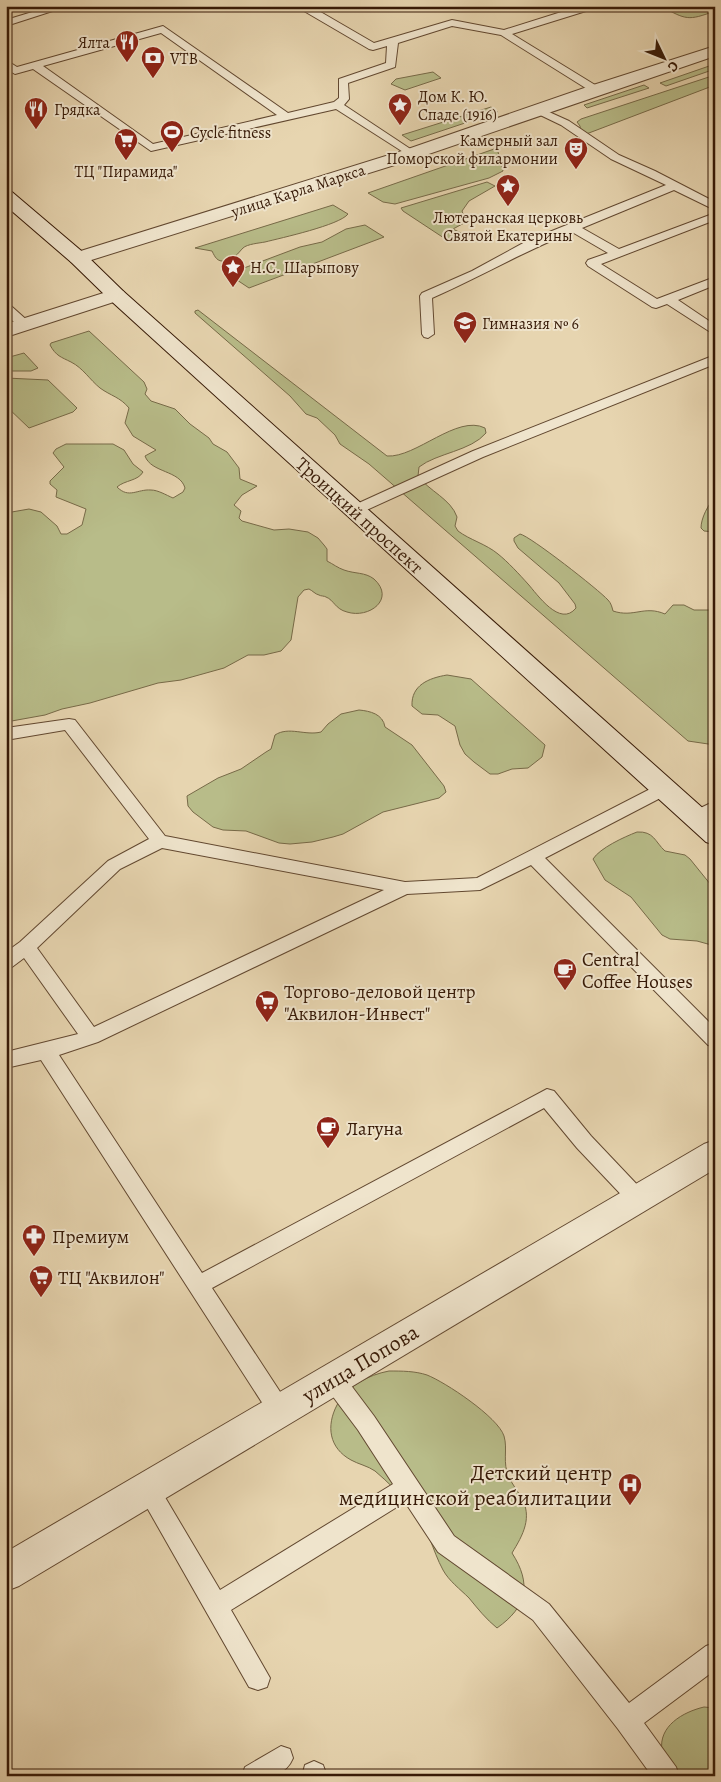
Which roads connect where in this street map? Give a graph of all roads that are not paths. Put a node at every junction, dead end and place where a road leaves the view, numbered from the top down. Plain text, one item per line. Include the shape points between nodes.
1 (63, 6) edge
2 (578, 6) edge
3 (308, 9) dead end
4 (6, 23) edge
5 (504, 33) junction
6 (393, 41) junction
7 (715, 51) edge
8 (6, 63) edge
9 (36, 66) junction
10 (596, 90) junction
11 (342, 109) junction
12 (538, 110) junction
13 (284, 115) junction
14 (319, 121) dead end
15 (411, 154) junction
16 (674, 186) junction
17 (6, 196) edge
18 (715, 207) edge
19 (715, 216) edge
20 (574, 228) junction
21 (618, 253) junction
22 (78, 258) junction
23 (715, 281) edge
24 (116, 295) junction
25 (668, 299) junction
26 (6, 308) edge
27 (25, 325) junction
28 (6, 331) edge
29 (715, 331) edge
30 (428, 334) dead end
31 (715, 359) edge
32 (355, 510) junction
33 (6, 734) edge
34 (664, 789) junction
35 (705, 812) edge
36 (715, 834) edge
37 (160, 841) junction
38 (533, 857) junction
39 (405, 888) junction
40 (26, 947) junction
41 (6, 962) edge
42 (91, 1037) junction
43 (715, 1040) edge
44 (46, 1052) junction
45 (6, 1060) edge
46 (715, 1153) edge
47 (638, 1199) junction
48 (198, 1285) junction
49 (333, 1379) junction
50 (280, 1411) junction
51 (408, 1487) junction
52 (148, 1490) junction
53 (6, 1573) edge
54 (215, 1606) junction
55 (715, 1655) edge
56 (258, 1678) dead end
57 (627, 1720) junction
58 (281, 1758) dead end
59 (254, 1776) edge
60 (667, 1776) edge

1 - 4 lane
2 - 5 lane via 582,9
3 - 6 lane via 373,47
5 - 6 lane via 452,23
5 - 10 lane
6 - 11 lane via 391,65 343,81
7 - 10 street, улица Карла Маркса
8 - 9 lane via 15,71
9 - 13 lane via 151,148
9 - 13 lane via 163,29
10 - 12 street, улица Карла Маркса
11 - 13 lane
11 - 14 lane
11 - 15 lane
12 - 15 street, улица Карла Маркса
12 - 16 lane via 565,122 615,157
15 - 22 street, улица Карла Маркса
16 - 18 lane
16 - 20 lane
17 - 22 street, Троицкий проспект
19 - 21 lane
20 - 21 lane
20 - 30 lane via 531,244 426,296
21 - 25 lane via 592,263 656,304
22 - 24 street, Троицкий проспект
23 - 25 lane
24 - 27 street
24 - 32 street, Троицкий проспект
25 - 29 lane
26 - 27 lane
27 - 28 street
31 - 32 lane via 478,454
32 - 34 street, Троицкий проспект
33 - 37 lane via 69,724
34 - 35 street, Троицкий проспект
34 - 38 lane
35 - 36 street, Троицкий проспект
37 - 39 lane
37 - 40 lane via 114,866
38 - 39 lane via 480,884
38 - 43 lane
39 - 42 lane
40 - 41 lane
40 - 42 lane
42 - 44 lane
44 - 45 lane
44 - 48 lane
46 - 47 street, улица Попова
47 - 48 lane via 584,1142 547,1096
47 - 49 street, улица Попова
48 - 50 lane
49 - 50 street, улица Попова
49 - 51 lane
50 - 52 street, улица Попова
51 - 54 lane
51 - 57 lane via 446,1544 541,1612
52 - 53 street, улица Попова
52 - 54 lane
54 - 56 lane
55 - 57 lane
57 - 60 lane
58 - 59 lane

